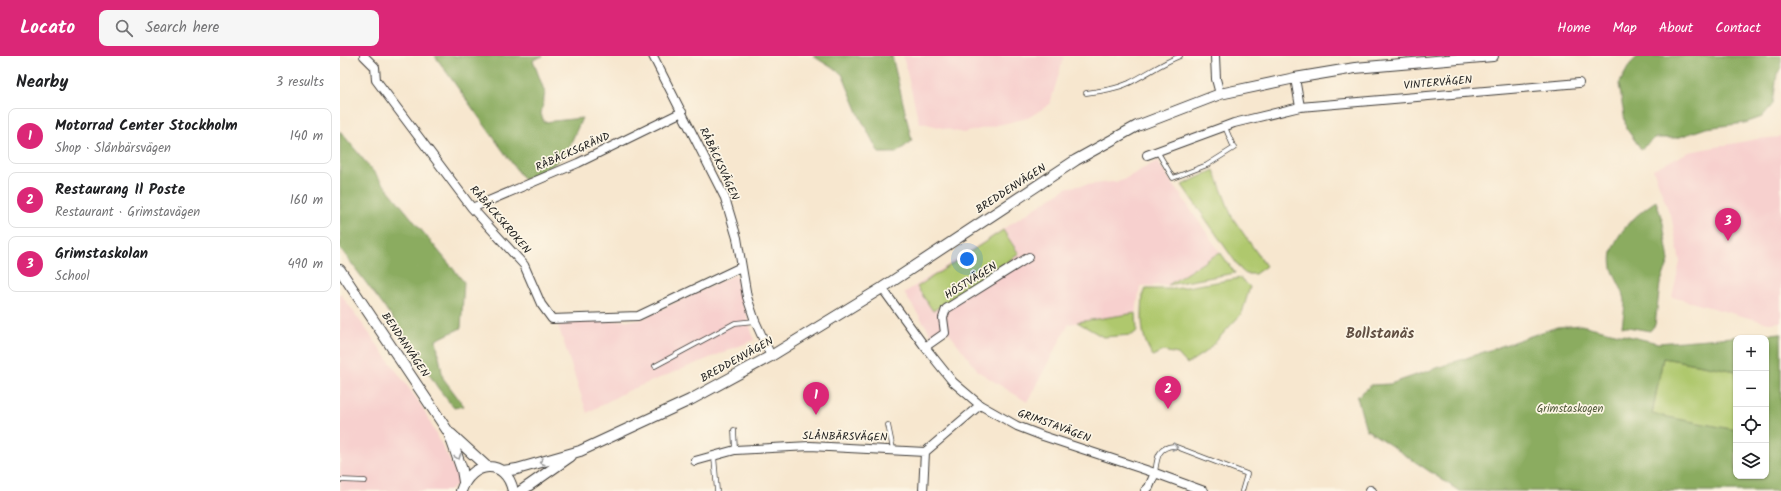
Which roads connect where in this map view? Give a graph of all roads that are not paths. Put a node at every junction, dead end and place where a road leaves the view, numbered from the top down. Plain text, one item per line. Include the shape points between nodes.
1 (364, 56) edge
2 (653, 56) edge
3 (1180, 56) edge
4 (1214, 56) edge
5 (1494, 56) edge
6 (1294, 78) junction
7 (1579, 83) dead end
8 (1086, 93) dead end
9 (1220, 94) junction
10 (1300, 107) junction
11 (682, 112) junction
12 (1225, 127) junction
13 (1157, 150) junction
14 (1147, 155) dead end
15 (472, 208) junction
16 (1029, 257) dead end
17 (741, 267) junction
18 (340, 270) edge
19 (882, 288) junction
20 (755, 321) junction
21 (925, 347) junction
22 (771, 356) junction
23 (655, 366) dead end
24 (980, 405) junction
25 (888, 425) dead end
26 (734, 430) dead end
27 (449, 433) junction
28 (893, 449) junction
29 (735, 450) junction
30 (580, 451) junction
31 (925, 452) junction
32 (714, 456) junction
33 (695, 461) dead end
34 (487, 467) junction
35 (503, 471) junction
36 (1155, 473) junction
37 (340, 480) edge
38 (365, 481) dead end
39 (462, 489) edge
40 (513, 491) edge
41 (521, 491) edge
42 (717, 491) edge
43 (923, 491) edge
44 (1145, 491) edge
45 (1204, 491) edge
46 (1242, 491) edge

1 - 15 street, RÅBÄCKSKROKEN via 375,67 376,80
2 - 11 street, RÅBÄCKSVÄGEN
3 - 8 lane via 1128,83 1104,91
4 - 9 street
5 - 6 street, BREDDENVÄGEN via 1355,68
6 - 9 street, BREDDENVÄGEN
6 - 10 street
7 - 10 street, VINTERVÄGEN
9 - 19 street, BREDDENVÄGEN via 1137,126 1076,160
10 - 12 street, VINTERVÄGEN
11 - 15 street, RÅBÄCKSGRÄND via 578,163
11 - 17 street, RÅBÄCKSVÄGEN via 725,198 737,238
12 - 13 street, VINTERVÄGEN
12 - 13 lane via 1234,148 1207,165 1173,178
13 - 14 street, VINTERVÄGEN
15 - 17 street, RÅBÄCKSKROKEN via 524,265 541,304 552,319 638,316
16 - 21 street, HÖSTVÄGEN via 946,309 943,318 945,333
17 - 20 street, RÅBÄCKSVÄGEN
18 - 27 street, BENDANVÄGEN
19 - 21 street, GRIMSTAVÄGEN
19 - 22 street, BREDDENVÄGEN
20 - 22 street, RÅBÄCKSVÄGEN
20 - 23 lane via 735,323
21 - 24 street, GRIMSTAVÄGEN via 953,382
22 - 30 street, BREDDENVÄGEN via 690,400
24 - 31 street
24 - 36 street, GRIMSTAVÄGEN via 1017,426
25 - 28 lane
26 - 29 lane
27 - 34 street, BENDANVÄGEN
27 -> 39 street, BENDANVÄGEN via 462,470
28 - 29 street, SLÅNBÄRSVÄGEN via 810,446
28 - 31 street, SLÅNBÄRSVÄGEN
29 - 32 street, SLÅNBÄRSVÄGEN
30 -> 35 street, BREDDENVÄGEN
30 - 41 street, BREDDENVÄGEN
31 - 43 street
32 - 33 street, SLÅNBÄRSVÄGEN
32 - 42 lane
34 - 35 street, BREDDENVÄGEN
34 - 39 street via 470,474
35 - 40 street via 510,480
36 - 44 street
36 - 45 street, GRIMSTAVÄGEN
36 -> 46 lane via 1157,455 1167,446 1174,446 1247,474
37 - 38 lane

